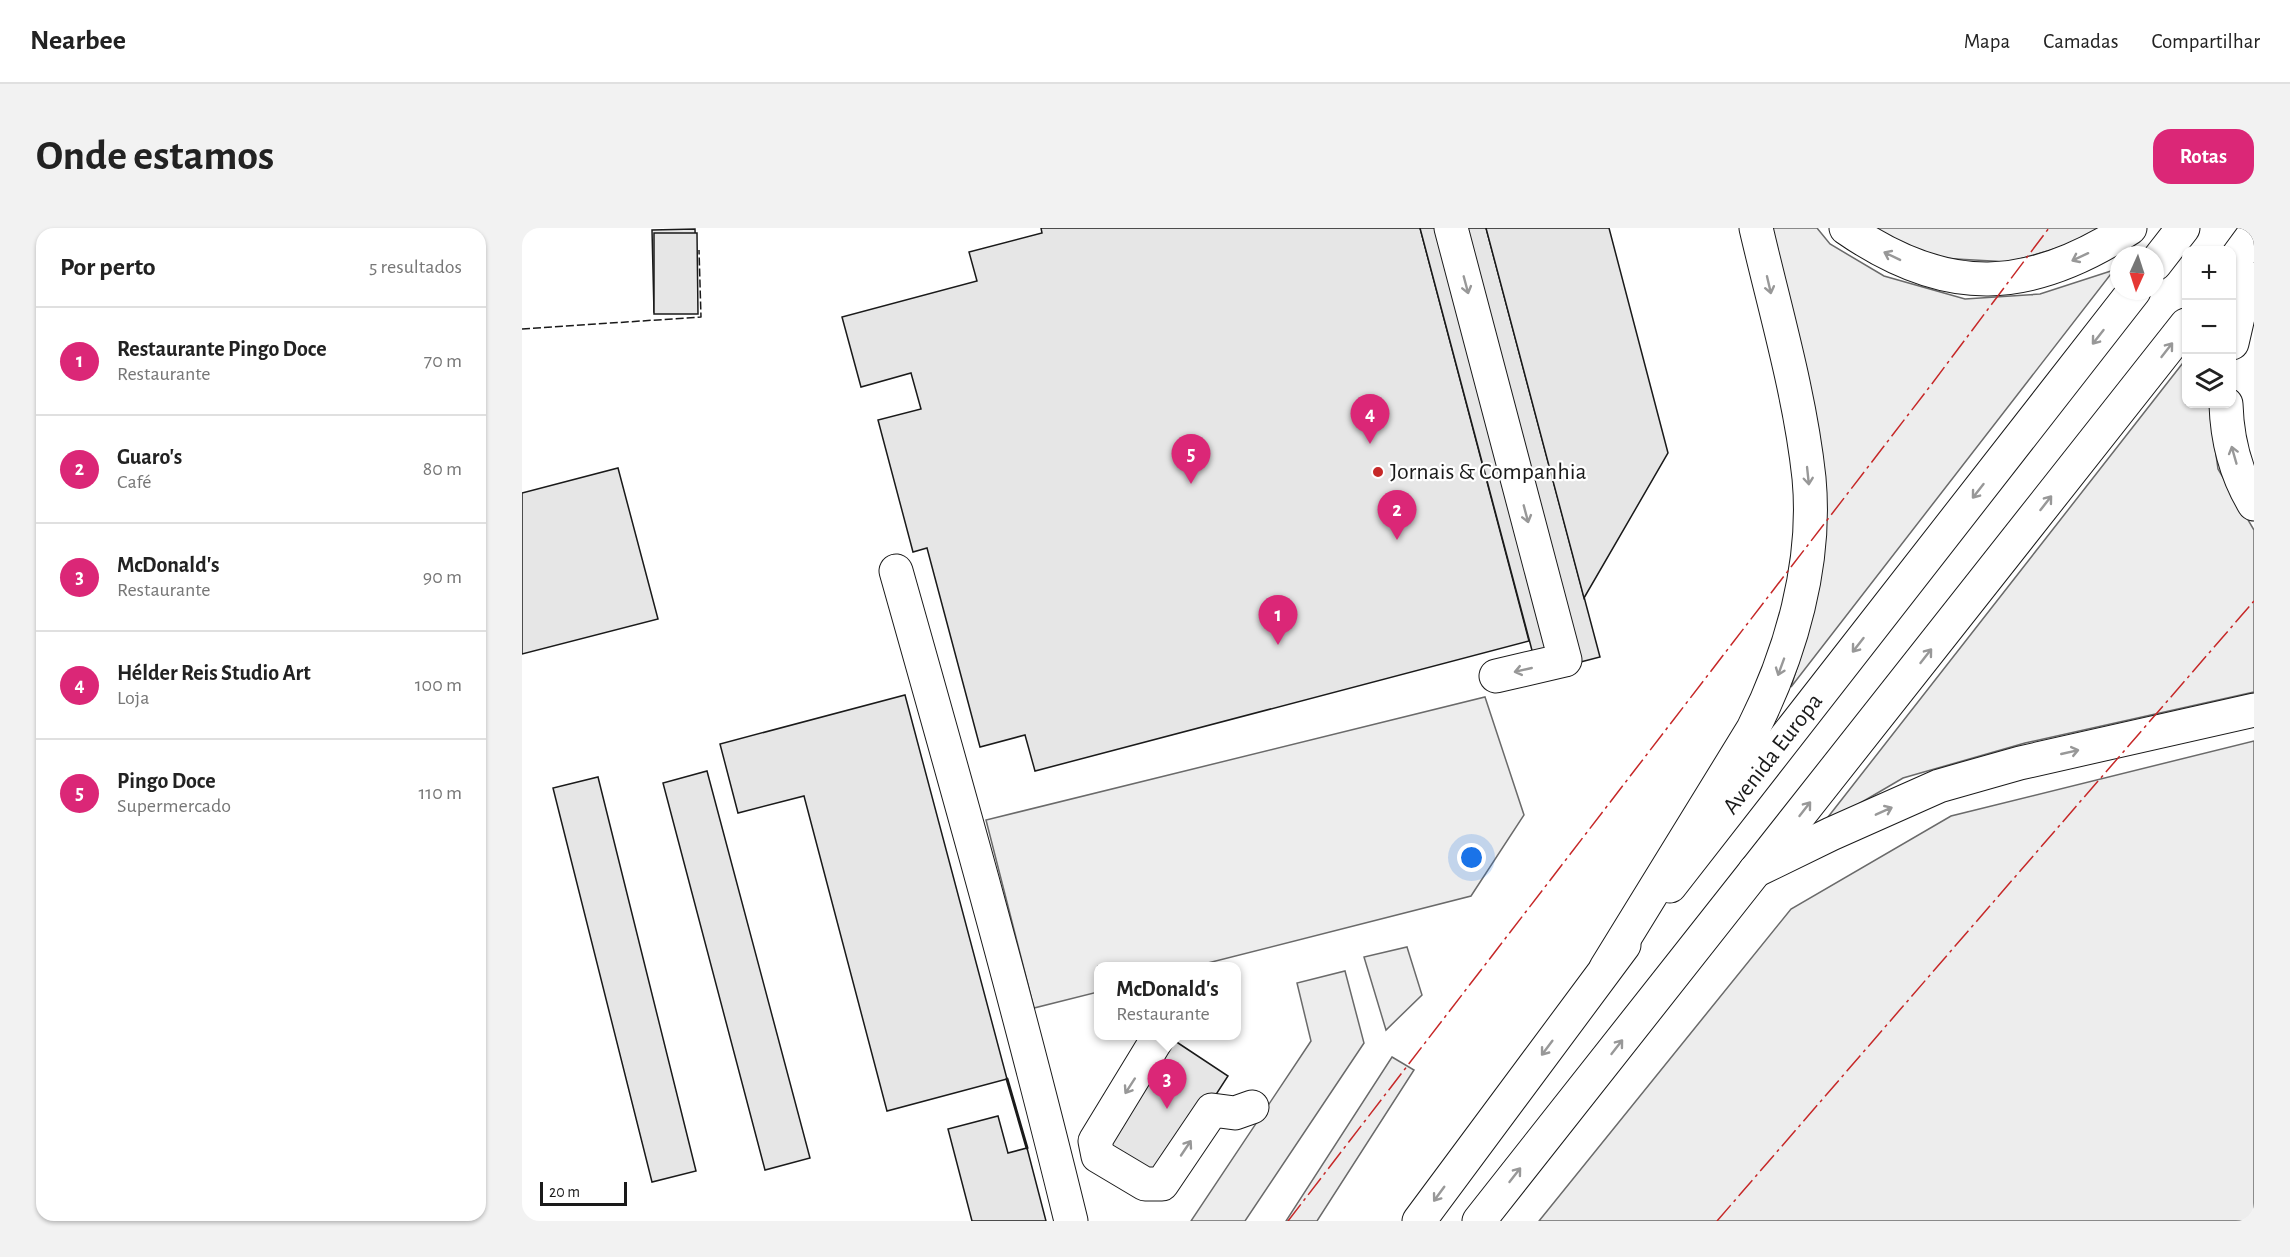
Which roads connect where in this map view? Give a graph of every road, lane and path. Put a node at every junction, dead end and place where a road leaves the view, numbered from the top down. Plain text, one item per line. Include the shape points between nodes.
1 (1451, 228) edge
2 (1755, 228) edge
3 (1846, 228) edge
4 (2130, 228) edge
5 (2183, 228) edge
6 (2254, 234) edge
7 (2164, 252) edge
8 (2236, 259) edge
9 (2254, 279) edge
10 (2127, 300) edge
11 (2236, 326) edge
12 (2182, 331) edge
13 (2227, 408) edge
14 (2254, 504) edge
15 (896, 571) dead end
16 (1496, 676) dead end
17 (2254, 710) edge
18 (1755, 871) junction
19 (1606, 968) junction
20 (1157, 1040) edge
21 (1252, 1107) dead end
22 (1071, 1221) edge
23 (1419, 1221) edge
24 (1479, 1221) edge

1 -> 16 main road via 1565,660
2 -> 19 main road via 1798,411 1809,479 1809,544 1803,579 1789,645 1772,691 1747,739
4 -> 3 main road via 2046,271 2018,278 1987,279 1928,271 1897,260
5 - 7 main road
6 - 8 main road
9 - 11 main road
10 -> 19 main road, Avenida Europa
18 -> 12 main road
14 -> 13 main road via 2232,451
15 - 22 main road via 964,809
18 -> 17 main road via 1939,786 2020,763
24 -> 18 main road
19 -> 23 main road, Avenida Europa
20 -> 21 main road via 1095,1141 1098,1156 1145,1184 1162,1184 1212,1110 1235,1113

